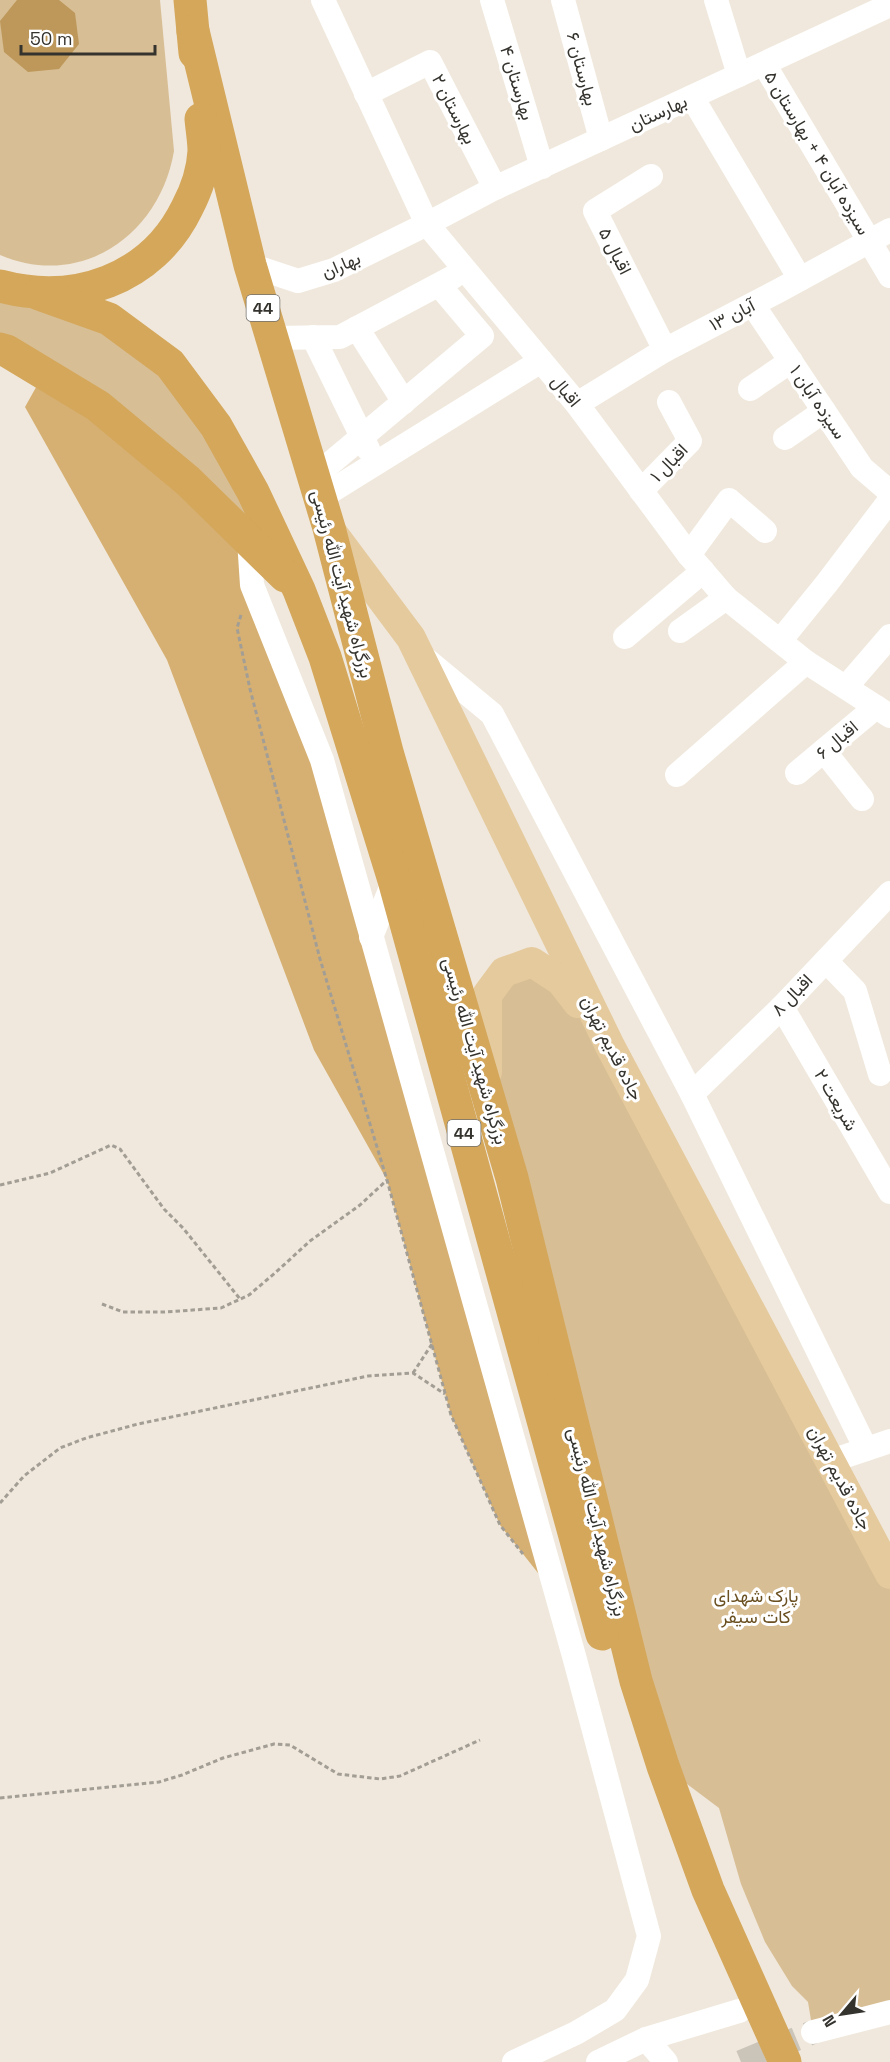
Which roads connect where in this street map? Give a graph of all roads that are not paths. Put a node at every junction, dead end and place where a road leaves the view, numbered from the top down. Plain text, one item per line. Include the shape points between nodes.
1 (323, 0) edge
2 (492, 0) edge
3 (563, 0) edge
4 (716, 0) edge
5 (879, 6) edge
6 (191, 15) edge
7 (764, 64) junction
8 (739, 75) junction
9 (366, 94) junction
10 (692, 97) junction
11 (601, 139) junction
12 (542, 166) junction
13 (651, 176) dead end
14 (495, 188) junction
15 (427, 224) junction
16 (880, 236) edge
17 (250, 265) junction
18 (466, 271) junction
19 (890, 276) edge
20 (800, 279) junction
21 (439, 285) junction
22 (0, 286) edge
23 (39, 294) junction
24 (753, 304) junction
25 (357, 328) junction
26 (313, 337) junction
27 (273, 338) junction
28 (0, 349) edge
29 (665, 350) junction
30 (541, 361) junction
31 (790, 361) junction
32 (750, 389) dead end
33 (404, 402) junction
34 (669, 402) dead end
35 (577, 404) junction
36 (824, 411) junction
37 (362, 436) junction
38 (785, 438) dead end
39 (376, 465) junction
40 (641, 491) junction
41 (890, 492) edge
42 (890, 500) edge
43 (321, 501) junction
44 (765, 531) dead end
45 (249, 540) junction
46 (696, 563) junction
47 (299, 590) junction
48 (726, 598) junction
49 (680, 631) dead end
50 (890, 636) edge
51 (625, 637) dead end
52 (780, 641) junction
53 (418, 653) junction
54 (806, 662) junction
55 (846, 687) junction
56 (883, 711) edge
57 (824, 751) junction
58 (797, 773) dead end
59 (677, 775) dead end
60 (862, 799) dead end
61 (394, 880) junction
62 (890, 893) edge
63 (371, 937) junction
64 (826, 961) junction
65 (782, 1007) junction
66 (610, 1046) junction
67 (880, 1074) dead end
68 (486, 1091) junction
69 (692, 1094) junction
70 (890, 1192) edge
71 (883, 1444) edge
72 (831, 1461) junction
73 (570, 1468) junction
74 (890, 1574) edge
75 (739, 2011) junction
76 (890, 2012) edge
77 (813, 2032) tunnel mouth
78 (576, 2033) junction
79 (644, 2051) edge
80 (514, 2062) edge
81 (591, 2062) edge
82 (598, 2062) edge
83 (666, 2062) edge
84 (765, 2062) edge
85 (785, 2062) edge

1 - 9 street, اقبال
2 - 12 street, بهارستان ۴
3 - 11 street, بهارستان ۶
4 - 8 street
5 - 7 street, بهارستان
6 - 17 highway, بزرگراه شهید آیت الله رئیسی / 44
6 - 23 highway, 44 via 204,152 200,175 184,215 158,250 123,276 82,291
7 - 8 street, بهارستان
7 - 16 street, سیزده آبان ۴ + بهارستان ۵
8 - 10 street, بهارستان
9 - 14 street, بهارستان ۲ via 430,62
9 - 15 street, اقبال
10 - 11 street, بهارستان
10 - 20 street
11 - 12 street, بهارستان
12 - 14 street, بهارستان
13 - 29 street, اقبال ۵ via 595,211
14 - 15 street, بهارستان
15 - 17 street, بهاران via 334,270 298,281
15 - 18 street, اقبال
16 - 19 street, سیزده آبان ۴ + بهارستان ۵
16 - 20 street, ۱۳ آبان
17 - 27 highway, بزرگراه شهید آیت الله رئیسی / 44
18 - 21 street
18 - 30 street, اقبال
20 - 24 street, ۱۳ آبان
21 - 25 street
21 - 33 street via 482,336
22 - 23 highway, 44
23 - 47 highway, بزرگراه شهید آیت الله رئیسی / 44 via 109,319 170,364 216,426 253,492
24 - 29 street, ۱۳ آبان
24 - 31 street, سیزده آبان ۱
25 - 26 street via 340,337
25 - 33 street
26 - 27 street
26 - 37 street
27 - 43 highway, بزرگراه شهید آیت الله رئیسی / 44
28 - 45 highway via 98,406 188,481
29 - 35 street, ۱۳ آبان
30 - 35 street, اقبال
30 - 39 street
31 - 32 street
31 - 36 street, سیزده آبان ۱
33 - 37 street
34 - 40 street, اقبال ۱ via 690,441
35 - 40 street, اقبال
36 - 38 street
36 - 41 street, سیزده آبان ۱ via 862,468
37 - 39 street
37 - 43 street
39 - 43 street
40 - 46 street, اقبال
42 - 52 street
43 - 53 main road, جاده قدیم تهران
43 - 68 highway, بزرگراه شهید آیت الله رئیسی / 44 via 387,752
44 - 46 street via 729,500
45 - 47 highway
45 - 63 street via 252,585 322,760
46 - 48 street, اقبال
46 - 51 street
47 - 61 highway, بزرگراه شهید آیت الله رئیسی / 44 via 325,657
48 - 49 street
48 - 52 street, اقبال
50 - 55 street
52 - 54 street, اقبال
53 - 66 main road, جاده قدیم تهران
53 - 69 street via 492,714
54 - 55 street, اقبال
54 - 59 street
55 - 56 street, اقبال
56 - 57 street, اقبال ۶
57 - 58 street, اقبال ۶
57 - 60 street
61 - 63 street
61 - 73 highway, بزرگراه شهید آیت الله رئیسی / 44
62 - 64 street, اقبال ۸
63 - 78 street via 574,1656 648,1936 637,1980 615,2010
64 - 65 street, اقبال ۸
64 - 67 street via 855,991
65 - 69 street, اقبال ۸
65 - 70 street, شریعت ۲
66 - 68 main road via 561,981 532,962 504,972 487,995
66 - 72 main road, جاده قدیم تهران
68 - 73 highway, بزرگراه شهید آیت الله رئیسی / 44 via 512,1178
69 - 71 street
71 - 72 street
72 - 74 main road, جاده قدیم تهران
73 - 75 highway, بزرگراه شهید آیت الله رئیسی / 44 via 623,1712 648,1788
73 - 85 highway, بزرگراه شهید آیت الله رئیسی / 44 via 663,1766 708,1890
75 - 79 street
75 - 84 highway, بزرگراه شهید آیت الله رئیسی / 44
76 - 77 street
78 - 80 street
78 - 81 street
79 - 82 street
79 - 83 street

